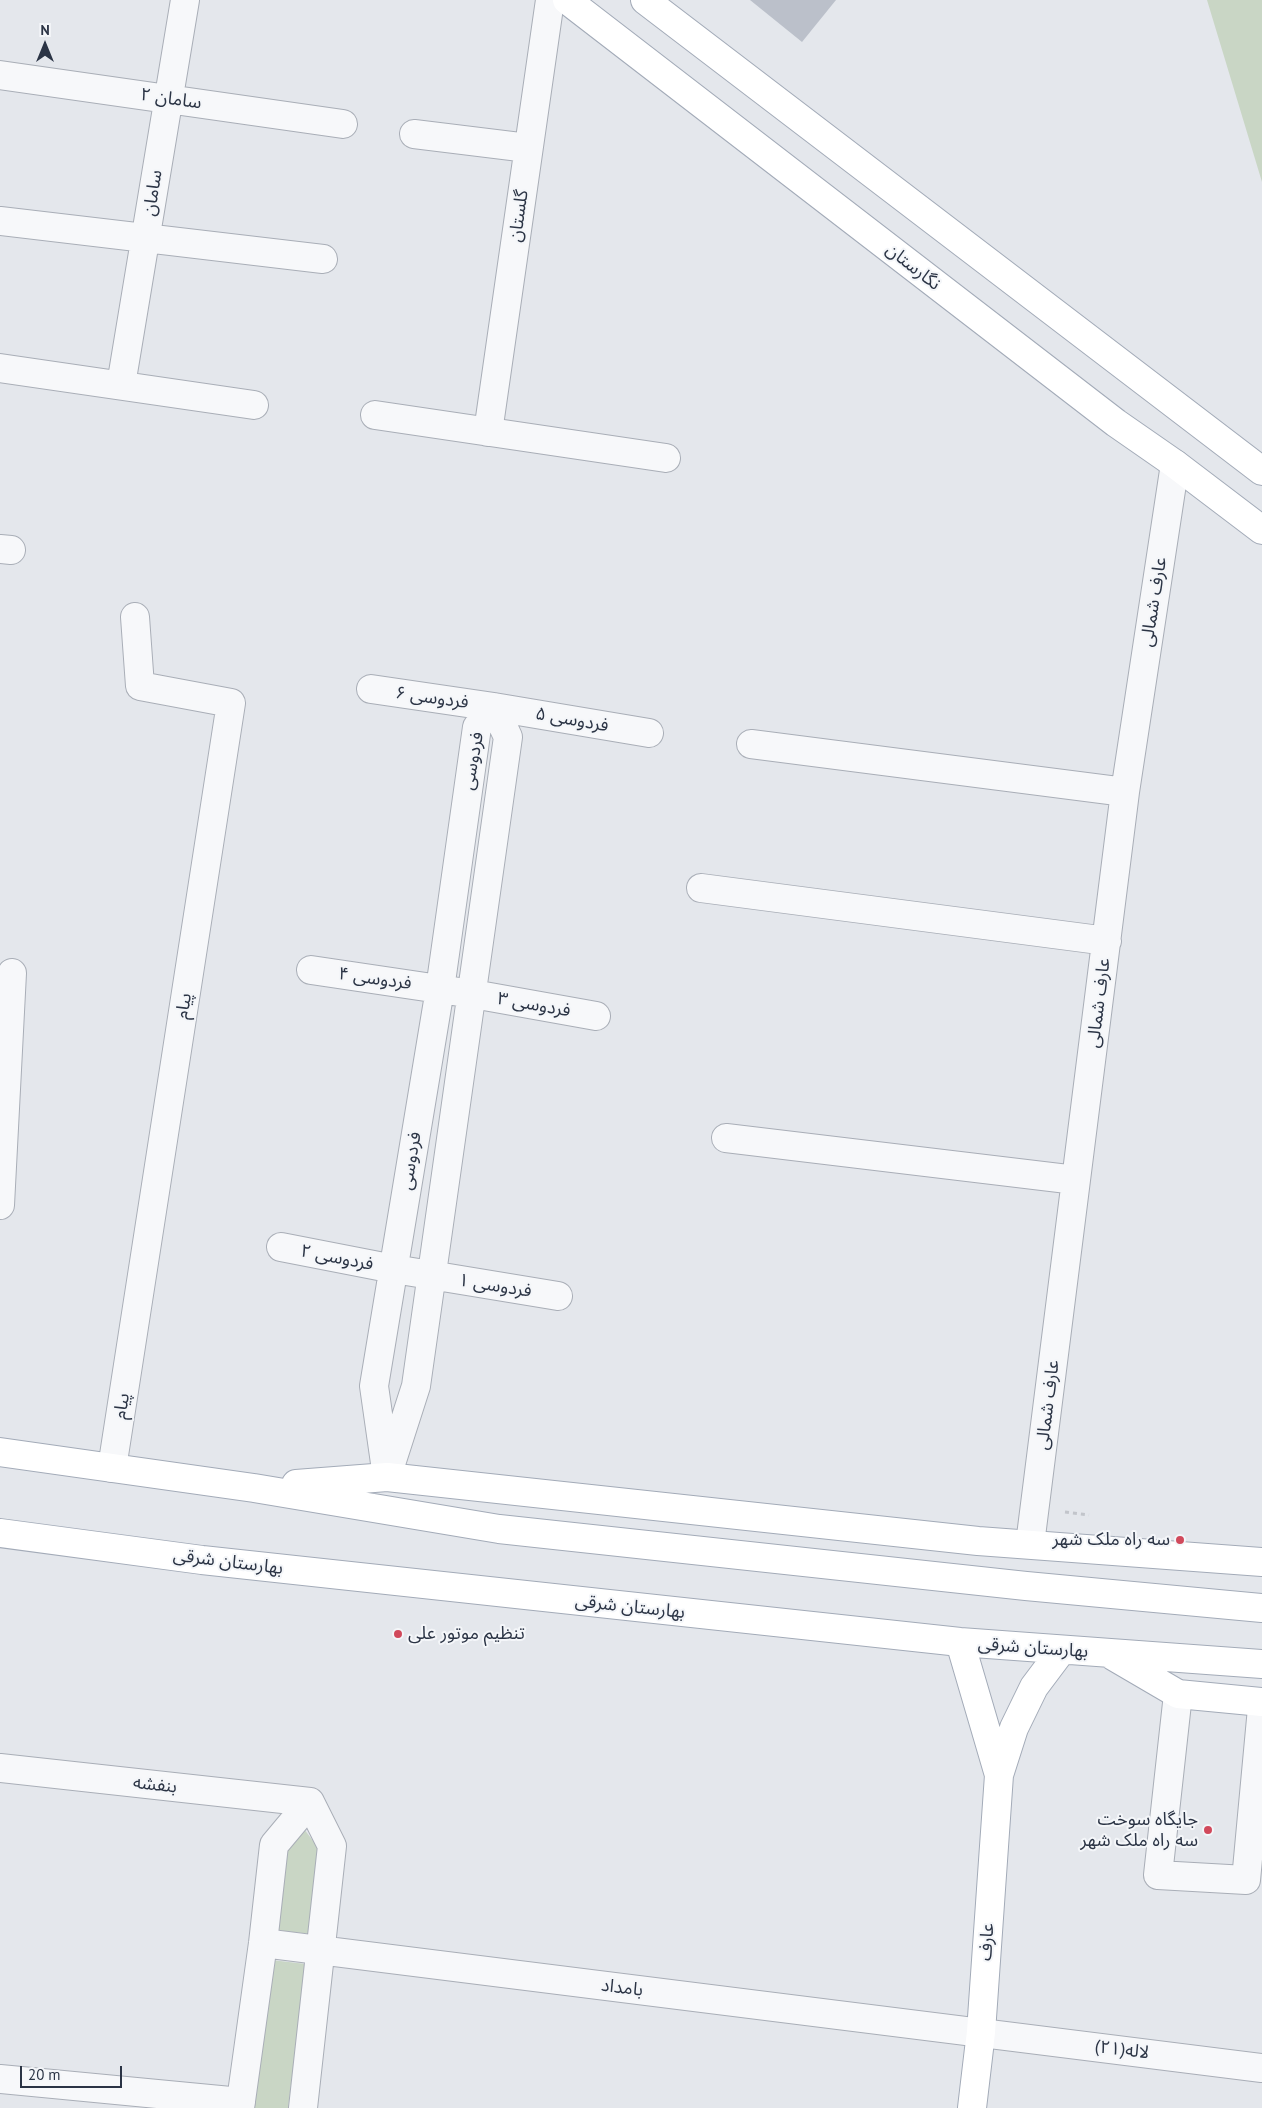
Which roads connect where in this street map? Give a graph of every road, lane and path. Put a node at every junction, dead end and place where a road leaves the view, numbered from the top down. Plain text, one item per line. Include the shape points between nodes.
1 (186, 0) edge
2 (550, 0) edge
3 (567, 0) edge
4 (645, 0) edge
5 (0, 76) edge
6 (169, 99) junction
7 (343, 124) dead end
8 (414, 134) dead end
9 (528, 148) junction
10 (0, 222) edge
11 (146, 239) junction
12 (323, 259) dead end
13 (0, 368) edge
14 (121, 385) junction
15 (254, 405) dead end
16 (375, 415) dead end
17 (488, 432) junction
18 (666, 458) dead end
19 (1175, 464) junction
20 (1262, 471) edge
21 (1262, 530) edge
22 (136, 617) dead end
23 (371, 689) dead end
24 (494, 707) junction
25 (649, 733) dead end
26 (751, 744) dead end
27 (1125, 792) junction
28 (701, 888) dead end
29 (1107, 942) junction
30 (311, 970) dead end
31 (12, 973) dead end
32 (440, 989) junction
33 (473, 994) junction
34 (596, 1016) dead end
35 (726, 1138) dead end
36 (1076, 1180) junction
37 (0, 1205) edge
38 (281, 1247) dead end
39 (394, 1269) junction
40 (432, 1276) junction
41 (558, 1296) dead end
42 (0, 1452) edge
43 (112, 1468) junction
44 (387, 1477) junction
45 (254, 1488) junction
46 (0, 1533) edge
47 (1030, 1544) junction
48 (1216, 1558) junction
49 (1262, 1562) edge
50 (1262, 1567) edge
51 (1262, 1608) edge
52 (960, 1642) junction
53 (1062, 1651) junction
54 (1108, 1653) junction
55 (1262, 1664) edge
56 (1178, 1694) junction
57 (1262, 1702) edge
58 (1262, 1708) edge
59 (0, 1768) edge
60 (999, 1775) junction
61 (310, 1802) junction
62 (263, 1943) junction
63 (321, 1950) junction
64 (981, 2032) junction
65 (1262, 2068) edge
66 (0, 2079) edge
67 (240, 2105) edge
68 (303, 2108) edge
69 (972, 2108) edge

1 - 6 street, سامان
2 - 9 street, گلستان
3 - 19 main road, نگارستان via 1116,423
4 - 20 main road
5 - 6 street, سامان ۲
6 - 7 street, سامان ۲
6 - 11 street, سامان
8 - 9 street
9 - 17 street, گلستان
10 - 11 street
11 - 12 street
11 - 14 street, سامان
13 - 14 street
14 - 15 street
16 - 17 street
17 - 18 street
19 - 21 main road, نگارستان
19 - 27 street, عارف شمالی
22 - 43 street, پیام via 140,686 231,702
23 - 24 street, فردوسی ۶
24 - 25 street, فردوسی ۵
24 - 32 street, فردوسی via 477,728
24 - 33 street, فردوسی via 508,737
26 - 27 street
27 - 29 street, عارف شمالی
28 - 29 street
29 - 36 street, عارف شمالی
30 - 32 street, فردوسی ۴
31 - 37 street
32 - 33 street, فردوسی ۴
32 - 39 street, فردوسی
33 - 34 street, فردوسی ۳
33 - 40 street, فردوسی
35 - 36 street
36 - 47 street, عارف شمالی
38 - 39 street, فردوسی ۲
39 - 40 street, فردوسی ۲
39 - 44 street, فردوسی via 374,1386
40 - 41 street, فردوسی ۱
40 - 44 street, فردوسی via 416,1386
42 - 43 main road
43 - 45 main road
44 - 45 main road
44 - 47 main road
45 - 51 main road via 499,1529
46 - 52 main road, بهارستان شرقی via 202,1560
47 - 48 main road
48 - 49 main road
48 - 50 main road
52 - 53 main road, بهارستان شرقی
52 - 60 main road
53 - 54 main road, بهارستان شرقی
53 - 60 main road via 1034,1687 1014,1728
54 - 55 main road, بهارستان شرقی
54 - 56 main road
56 - 57 main road
56 - 58 street via 1158,1875 1246,1880
59 - 61 street, بنفشه
60 - 64 main road, عارف
61 - 62 street via 274,1845
61 - 63 street via 332,1846
62 - 63 street, بامداد
62 - 67 street
63 - 64 street, بامداد
63 - 68 street
64 - 65 street, لاله(۲۱)
64 - 69 main road, عارف
66 - 67 street

